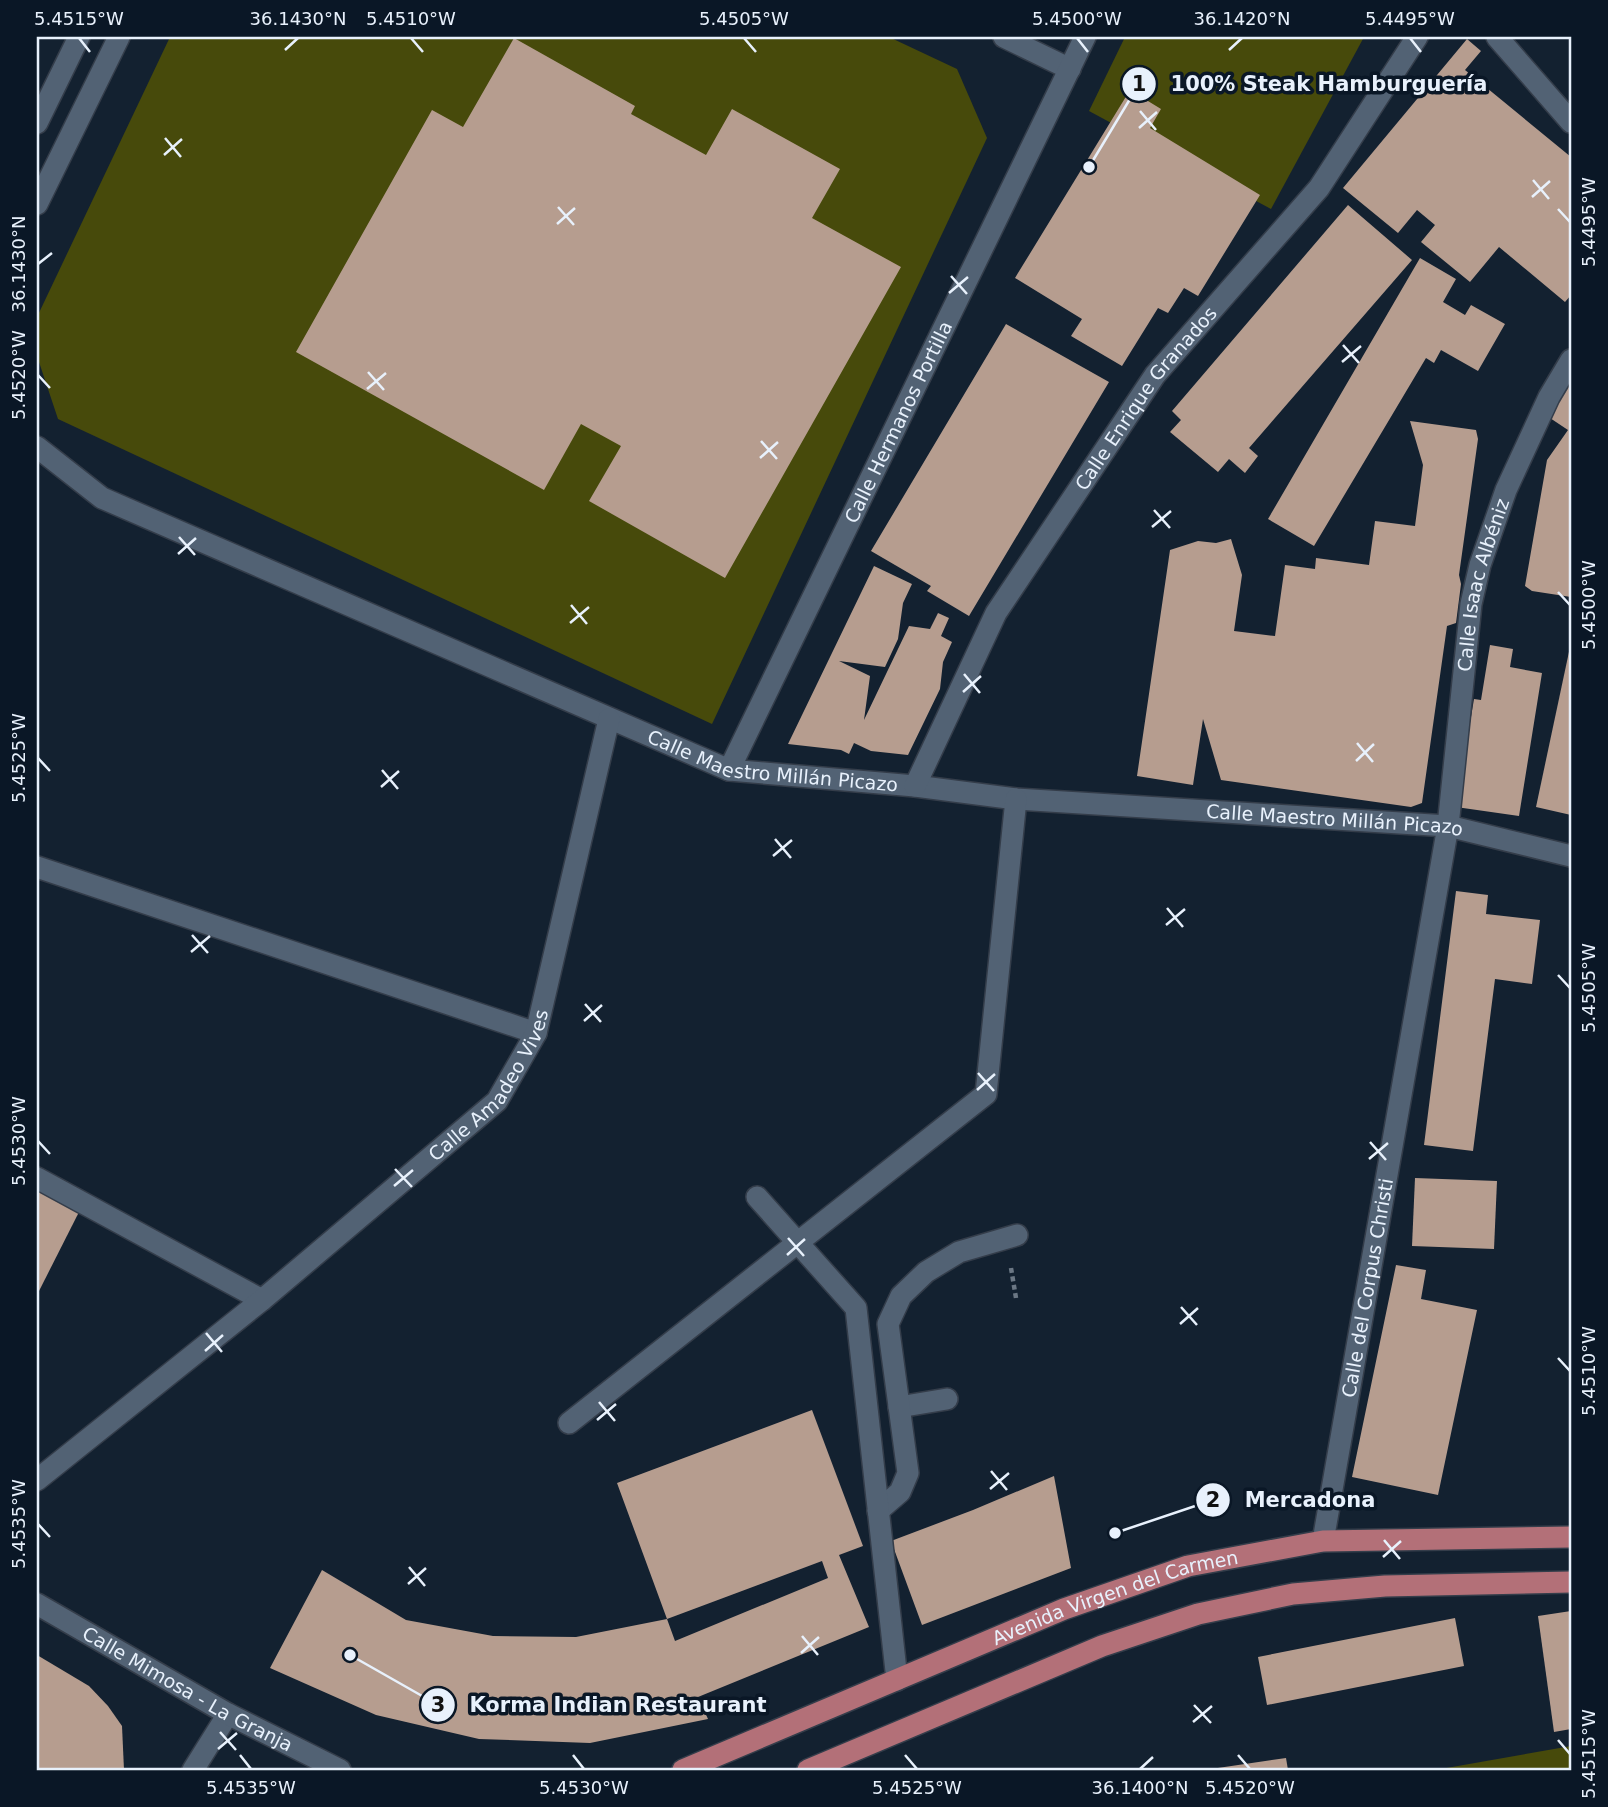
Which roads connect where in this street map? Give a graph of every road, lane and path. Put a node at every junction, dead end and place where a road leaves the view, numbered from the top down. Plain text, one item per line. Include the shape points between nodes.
1 (79, 37) edge
2 (118, 37) edge
3 (1004, 37) edge
4 (1085, 37) edge
5 (1417, 37) edge
6 (1497, 37) edge
7 (1070, 69) junction
8 (1571, 122) edge
9 (37, 123) edge
10 (37, 204) edge
11 (1571, 360) edge
12 (37, 447) edge
13 (609, 719) junction
14 (729, 770) junction
15 (915, 786) junction
16 (1016, 799) junction
17 (1448, 827) junction
18 (1571, 856) edge
19 (37, 867) edge
20 (536, 1033) junction
21 (37, 1178) edge
22 (757, 1197) dead end
23 (1017, 1234) dead end
24 (797, 1243) junction
25 (1010, 1261) dead end
26 (1016, 1298) dead end
27 (262, 1300) junction
28 (947, 1399) dead end
29 (899, 1407) junction
30 (569, 1423) dead end
31 (37, 1480) edge
32 (878, 1511) junction
33 (1571, 1537) edge
34 (1323, 1541) junction
35 (1571, 1582) edge
36 (37, 1604) edge
37 (897, 1680) junction
38 (228, 1714) junction
39 (193, 1770) edge
40 (340, 1770) edge
41 (683, 1770) edge
42 (808, 1770) edge

1 - 9 street
2 - 10 street
3 - 7 street
4 - 7 street, Calle Hermanos Portilla
5 - 15 street, Calle Enrique Granados via 1319,188 1155,375 996,613
6 - 8 street
7 - 14 street, Calle Hermanos Portilla
11 - 17 street, Calle Isaac Albéniz via 1506,490 1480,565 1471,604
12 - 13 street, Calle Maestro Millán Picazo via 102,498
13 - 14 street, Calle Maestro Millán Picazo
13 - 20 street, Calle Amadeo Vives
14 - 15 street, Calle Maestro Millán Picazo
15 - 16 street, Calle Maestro Millán Picazo
16 - 17 street, Calle Maestro Millán Picazo
16 - 24 street via 986,1094
17 - 18 street, Calle Maestro Millán Picazo
17 - 34 street, Calle del Corpus Christi
19 - 20 street
20 - 27 street, Calle Amadeo Vives via 497,1101
21 - 27 street
22 - 24 street
23 - 29 street via 959,1252 926,1272 901,1296 888,1324
24 - 30 street
24 - 32 street via 856,1308
25 - 26 path
27 - 31 street, Calle Amadeo Vives
28 - 29 street
29 - 32 street via 908,1473 900,1492
32 - 37 street
33 - 34 main road, Avenida Virgen del Carmen
34 - 37 main road, Avenida Virgen del Carmen via 1188,1566 1064,1609
35 - 42 main road, Avenida Virgen del Carmen via 1385,1586 1306,1593 1198,1614 1102,1646
36 - 38 street, Calle Mimosa - La Granja
37 - 41 main road, Avenida Virgen del Carmen
38 - 39 street
38 - 40 street, Calle Mimosa - La Granja

